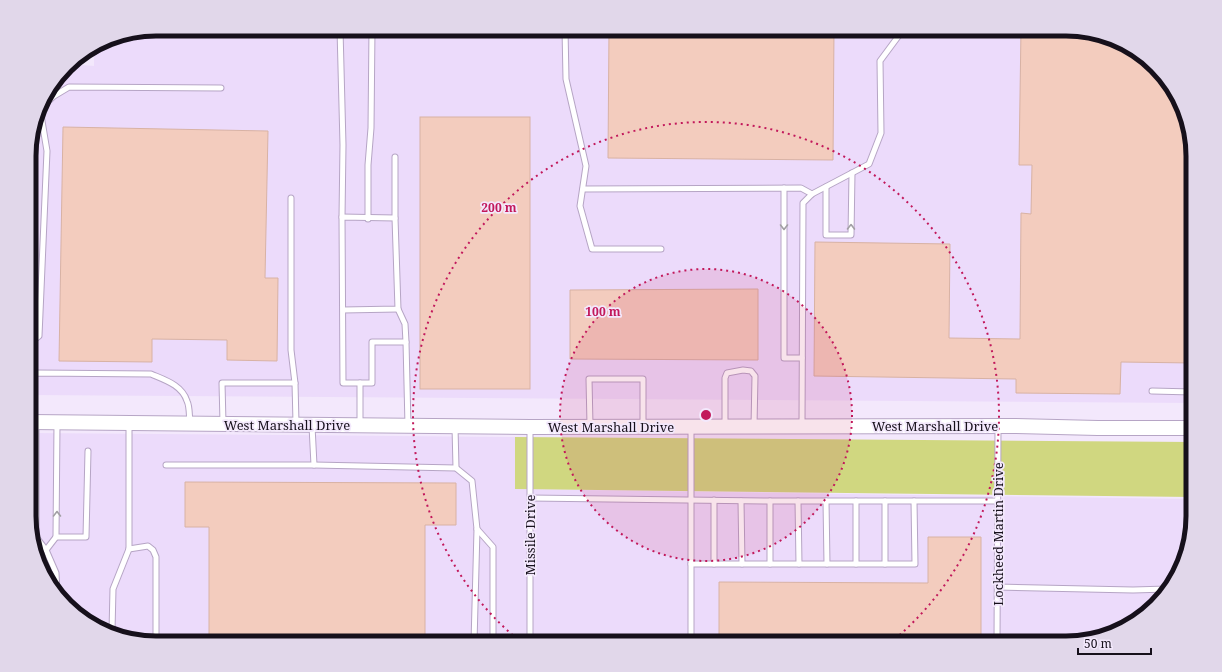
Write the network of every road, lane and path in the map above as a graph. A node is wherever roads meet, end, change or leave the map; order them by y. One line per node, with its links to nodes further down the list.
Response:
1 (340, 36): 15 (lane)
2 (372, 36): 17 (lane)
3 (565, 36): 12 (lane)
4 (899, 36): 9 (lane)
5 (221, 88): 6 (lane)
6 (50, 100)
7 (42, 120): 21 (lane)
8 (395, 157): 16 (lane)
9 (852, 173): 10 (lane); 10 (lane, one-way to 9)
10 (826, 187): 13 (lane)
11 (784, 188): 12 (lane); 13 (lane); 23 (lane, one-way to 23)
12 (583, 189): 18 (lane)
13 (812, 194): 23 (lane)
14 (291, 198): 25 (lane)
15 (342, 218): 17 (lane); 20 (lane)
16 (395, 218): 17 (lane); 19 (lane)
17 (368, 219)
18 (661, 249)
19 (398, 309): 20 (lane); 22 (lane)
20 (344, 310): 26 (lane)
21 (36, 338)
22 (406, 342): 26 (lane); 37 (lane)
23 (802, 358): 40 (lane)
24 (36, 373): 32 (lane)
25 (295, 383): 33 (lane); 34 (lane)
26 (360, 383): 36 (lane)
27 (1152, 391): 28 (lane)
28 (1186, 392)
29 (36, 422): 30 (main road, West Marshall Drive)
30 (57, 423): 31 (main road, West Marshall Drive); 64 (lane, one-way to 30)
31 (129, 423): 32 (main road, West Marshall Drive); 66 (lane)
32 (190, 424): 33 (main road, West Marshall Drive)
33 (223, 424): 34 (main road, West Marshall Drive)
34 (296, 424): 35 (main road, West Marshall Drive)
35 (312, 425): 36 (main road, West Marshall Drive); 50 (lane)
36 (360, 425): 37 (main road, West Marshall Drive)
37 (408, 426): 38 (main road, West Marshall Drive)
38 (454, 426): 42 (main road, West Marshall Drive); 51 (lane)
39 (590, 426): 42 (main road, West Marshall Drive); 43 (main road, West Marshall Drive); 43 (lane)
40 (802, 426): 41 (main road, West Marshall Drive); 46 (main road, West Marshall Drive)
41 (998, 426): 47 (main road, West Marshall Drive); 62 (lane, Lockheed Martin Drive)
42 (530, 427): 52 (lane, Missile Drive)
43 (643, 427): 44 (main road, West Marshall Drive)
44 (691, 427): 45 (main road, West Marshall Drive); 53 (lane)
45 (725, 427): 46 (main road, West Marshall Drive); 46 (lane)
46 (754, 427)
47 (1186, 428)
48 (88, 451): 64 (lane)
49 (166, 465): 50 (lane)
50 (314, 465): 51 (lane)
51 (456, 468): 63 (lane)
52 (530, 498): 53 (lane); 83 (lane, Missile Drive)
53 (691, 500): 54 (lane); 68 (lane)
54 (714, 500): 55 (lane); 69 (lane)
55 (741, 501): 56 (lane); 70 (lane)
56 (770, 501): 57 (lane); 71 (lane)
57 (798, 501): 58 (lane); 72 (lane)
58 (826, 501): 59 (lane); 73 (lane)
59 (856, 501): 60 (lane); 74 (lane)
60 (885, 501): 61 (lane); 75 (lane)
61 (914, 501): 62 (lane); 75 (lane)
62 (998, 501): 77 (lane, Lockheed Martin Drive)
63 (477, 529): 81 (lane); 82 (lane)
64 (56, 536): 67 (lane)
65 (39, 541): 67 (lane)
66 (129, 549): 79 (lane); 80 (lane)
67 (46, 550): 76 (lane)
68 (691, 564): 69 (lane); 84 (lane)
69 (714, 564): 70 (lane)
70 (742, 564): 71 (lane)
71 (770, 564): 72 (lane)
72 (799, 564): 73 (lane)
73 (826, 564): 74 (lane)
74 (856, 564): 75 (lane)
75 (885, 564)
76 (57, 584)
77 (998, 587): 78 (lane); 85 (lane, Lockheed Martin Drive)
78 (1161, 589)
79 (112, 628)
80 (156, 636)
81 (474, 636)
82 (493, 636)
83 (530, 636)
84 (691, 636)
85 (998, 636)

